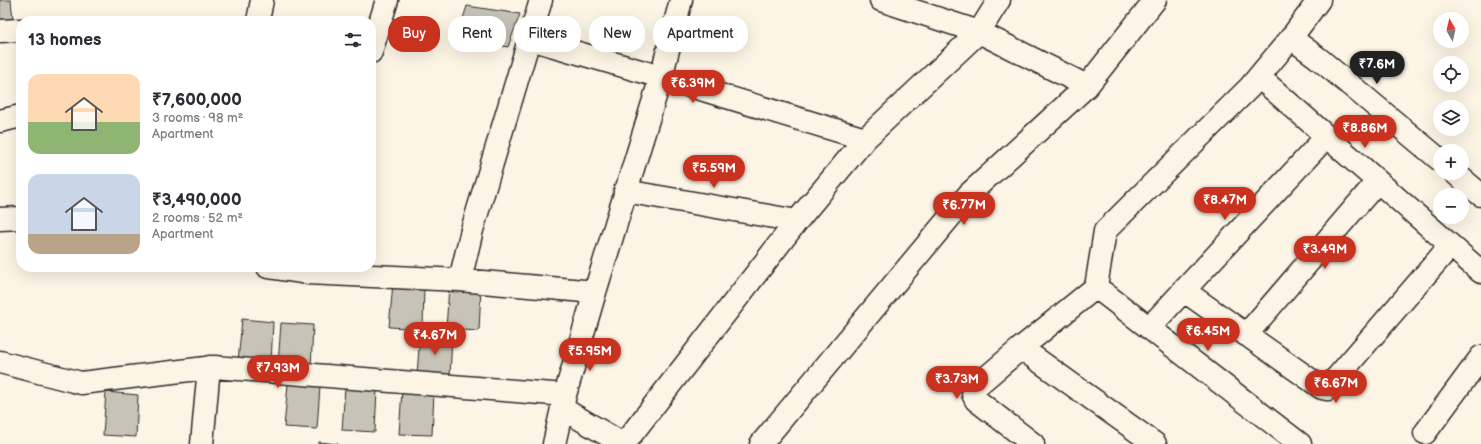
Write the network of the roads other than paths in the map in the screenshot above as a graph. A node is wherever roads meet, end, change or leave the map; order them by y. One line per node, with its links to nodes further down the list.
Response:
1 (262, 0): 9 (street)
2 (387, 0): 14 (street)
3 (541, 0): 10 (street)
4 (681, 0): 18 (street)
5 (881, 0): 13 (street)
6 (999, 0): 13 (street)
7 (1155, 0): 20 (street)
8 (1320, 0): 15 (street)
9 (259, 16)
10 (536, 16)
11 (16, 30): 12 (street)
12 (0, 31)
13 (978, 32): 20 (street); 24 (street)
14 (376, 36)
15 (1291, 38): 19 (street); 25 (street)
16 (526, 52): 36 (street)
17 (575, 52): 18 (street)
18 (661, 77): 24 (street); 28 (street)
19 (1259, 77): 23 (street); 37 (street)
20 (1087, 86): 51 (street)
21 (16, 117): 22 (street)
22 (0, 121)
23 (1326, 137): 27 (street); 38 (street)
24 (865, 139): 32 (street)
25 (1433, 154)
26 (1464, 180): 29 (street)
27 (1377, 182): 33 (street); 41 (street)
28 (625, 191): 32 (street); 39 (street)
29 (1481, 194)
30 (16, 218): 31 (street)
31 (0, 219)
32 (797, 221): 50 (street)
33 (1450, 246): 35 (street); 41 (street)
34 (338, 272): 36 (street)
35 (1481, 272)
36 (460, 280): 39 (street)
37 (1096, 287): 40 (street); 42 (street)
38 (1183, 290): 40 (street); 41 (street)
39 (595, 292): 46 (street)
40 (1148, 328): 54 (street)
41 (1246, 336)
42 (1021, 348): 52 (street); 53 (street)
43 (1481, 357): 47 (street)
44 (0, 362): 45 (street)
45 (209, 367): 46 (street); 48 (street)
46 (564, 402): 49 (street); 50 (street)
47 (1425, 432)
48 (202, 444)
49 (554, 444)
50 (623, 444)
51 (761, 444)
52 (1033, 444)
53 (1155, 444)
54 (1300, 444)

